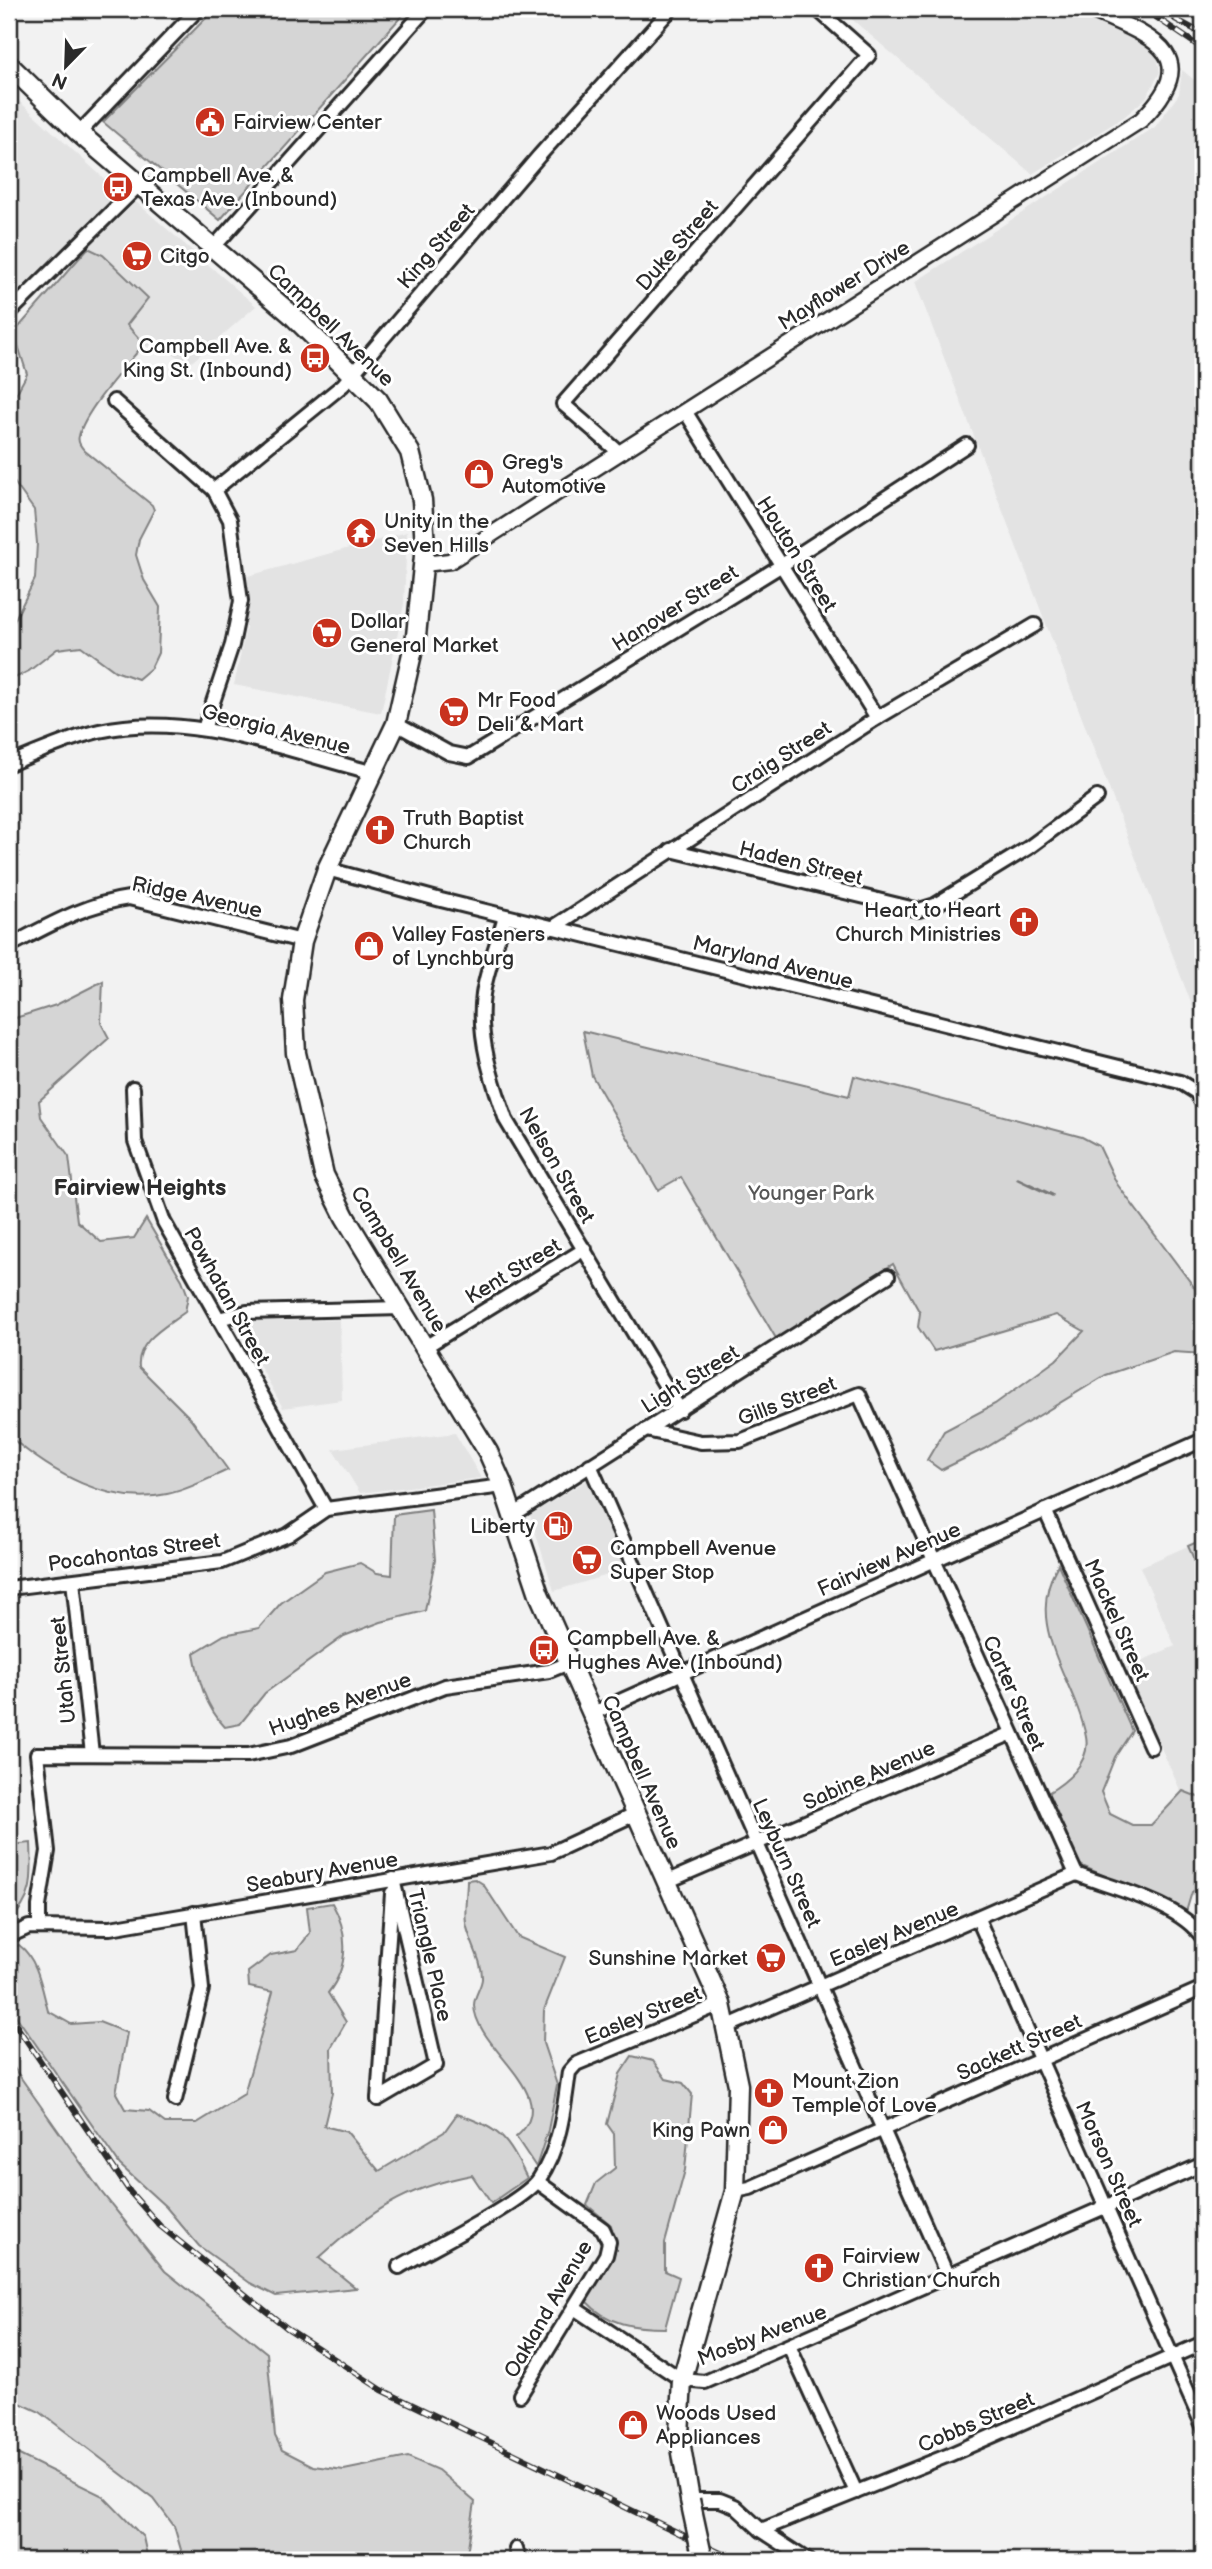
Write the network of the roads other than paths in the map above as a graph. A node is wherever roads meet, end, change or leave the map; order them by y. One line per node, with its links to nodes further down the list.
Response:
1 (198, 9): 7 (street)
2 (426, 9): 9 (street)
3 (671, 9): 11 (street, King Street)
4 (817, 9): 15 (street, Duke Street)
5 (1089, 9): 13 (street, Mayflower Drive)
6 (9, 65): 7 (main road, Campbell Avenue)
7 (79, 133): 8 (main road, Campbell Avenue)
8 (139, 185): 9 (main road, Campbell Avenue); 10 (street)
9 (213, 248): 11 (main road, Campbell Avenue)
10 (9, 313)
11 (352, 372): 16 (street, King Street); 17 (main road, Campbell Avenue)
12 (114, 401): 16 (street)
13 (685, 411): 15 (street, Mayflower Drive); 18 (street, Houton Street)
14 (967, 445): 18 (street, Hanover Street)
15 (620, 453): 17 (street, Mayflower Drive)
16 (214, 490): 22 (street)
17 (424, 564): 21 (main road, Campbell Avenue)
18 (782, 565): 20 (street, Houton Street); 21 (street, Hanover Street)
19 (1035, 625): 20 (street, Craig Street)
20 (877, 718): 26 (street, Craig Street)
21 (396, 724): 24 (main road, Campbell Avenue)
22 (204, 729): 23 (street, Georgia Avenue); 24 (street, Georgia Avenue)
23 (9, 764)
24 (371, 772): 27 (main road, Campbell Avenue)
25 (1097, 797): 26 (street, Haden Street)
26 (671, 850): 29 (street, Craig Street)
27 (327, 869): 28 (street, Maryland Avenue); 30 (main road, Campbell Avenue)
28 (505, 916): 29 (street, Maryland Avenue); 34 (street, Nelson Street)
29 (552, 928): 33 (street, Maryland Avenue)
30 (302, 941): 31 (street, Ridge Avenue); 36 (main road, Campbell Avenue)
31 (9, 946)
32 (133, 1088): 37 (street, Powhatan Street)
33 (1203, 1104)
34 (585, 1249): 38 (street, Kent Street); 40 (street, Nelson Street)
35 (888, 1276): 40 (street, Light Street)
36 (401, 1308): 37 (street); 38 (main road, Campbell Avenue)
37 (218, 1319): 45 (street, Powhatan Street)
38 (425, 1348): 44 (main road, Campbell Avenue)
39 (859, 1394): 41 (street, Gills Street); 48 (street, Carter Street)
40 (680, 1410): 41 (street, Light Street)
41 (646, 1430): 43 (street, Light Street)
42 (1203, 1440): 46 (street, Fairview Avenue)
43 (590, 1465): 47 (street, Light Street); 52 (street, Leyburn Street)
44 (503, 1486): 45 (street, Pocahontas Street); 47 (main road, Campbell Avenue)
45 (326, 1509): 49 (street, Pocahontas Street)
46 (1045, 1510): 48 (street, Fairview Avenue); 55 (street, Mackel Street)
47 (513, 1515): 51 (main road, Campbell Avenue)
48 (934, 1559): 52 (street, Fairview Avenue); 54 (street, Carter Street)
49 (73, 1581): 50 (street, Pocahontas Street); 56 (street, Utah Street)
50 (9, 1588)
51 (569, 1663): 53 (main road, Campbell Avenue); 56 (street, Hughes Avenue)
52 (681, 1673): 53 (street, Fairview Avenue); 58 (street, Leyburn Street)
53 (591, 1714): 57 (main road, Campbell Avenue)
54 (1010, 1734): 58 (street, Sabine Avenue); 59 (street, Carter Street)
55 (1151, 1747)
56 (92, 1754): 64 (street, Hughes Avenue)
57 (635, 1814): 60 (street, Seabury Avenue); 61 (main road, Campbell Avenue)
58 (758, 1844): 61 (street, Sabine Avenue); 67 (street, Leyburn Street)
59 (1076, 1874): 63 (street, Easley Avenue); 66 (street)
60 (393, 1879): 60 (street, Triangle Place); 62 (street, Seabury Avenue)
61 (666, 1882): 69 (main road, Campbell Avenue)
62 (194, 1913): 64 (street, Seabury Avenue); 72 (street)
63 (978, 1919): 67 (street, Easley Avenue); 71 (street, Morson Street)
64 (39, 1926): 65 (street, Seabury Avenue)
65 (9, 1936)
66 (1203, 1938)
67 (821, 1985): 70 (street, Easley Avenue); 73 (street, Leyburn Street)
68 (1203, 1988): 71 (street, Sackett Street)
69 (721, 2004): 70 (main road, Campbell Avenue); 75 (street, Easley Street)
70 (726, 2027): 76 (main road, Campbell Avenue)
71 (1040, 2059): 73 (street, Sackett Street); 77 (street, Morson Street)
72 (175, 2100)
73 (884, 2129): 76 (street, Sackett Street); 79 (street, Leyburn Street)
74 (1203, 2164): 77 (street, Mosby Avenue)
75 (538, 2182): 78 (street, Easley Street); 80 (street, Oakland Avenue)
76 (735, 2191): 84 (main road, Campbell Avenue)
77 (1107, 2206): 79 (street, Mosby Avenue); 83 (street, Morson Street)
78 (398, 2267)
79 (948, 2277): 82 (street, Mosby Avenue)
80 (574, 2308): 84 (street, Mosby Avenue); 85 (street, Oakland Avenue)
81 (1203, 2343): 83 (street, Cobbs Street)
82 (790, 2348): 84 (street, Mosby Avenue); 87 (street)
83 (1174, 2357): 86 (street, Morson Street); 87 (street, Cobbs Street)
84 (682, 2380): 88 (main road, Campbell Avenue)
85 (520, 2395)
86 (1203, 2426)
87 (856, 2492): 89 (street, Cobbs Street)
88 (690, 2500): 89 (street); 90 (main road, Campbell Avenue, bridge)
89 (761, 2530): 91 (street)
90 (703, 2560)
91 (807, 2560)

